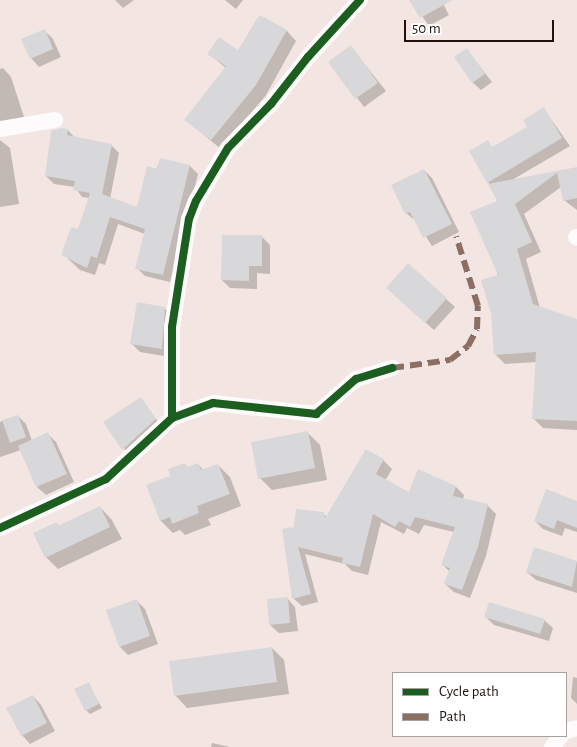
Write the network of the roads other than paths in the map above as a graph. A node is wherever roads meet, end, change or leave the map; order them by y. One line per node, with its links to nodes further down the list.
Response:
1 (360, 0): 5 (street)
2 (55, 120): 3 (street)
3 (0, 129)
4 (392, 368): 5 (street)
5 (172, 418): 6 (street)
6 (0, 528)
7 (560, 737): 8 (street)
8 (552, 747)

